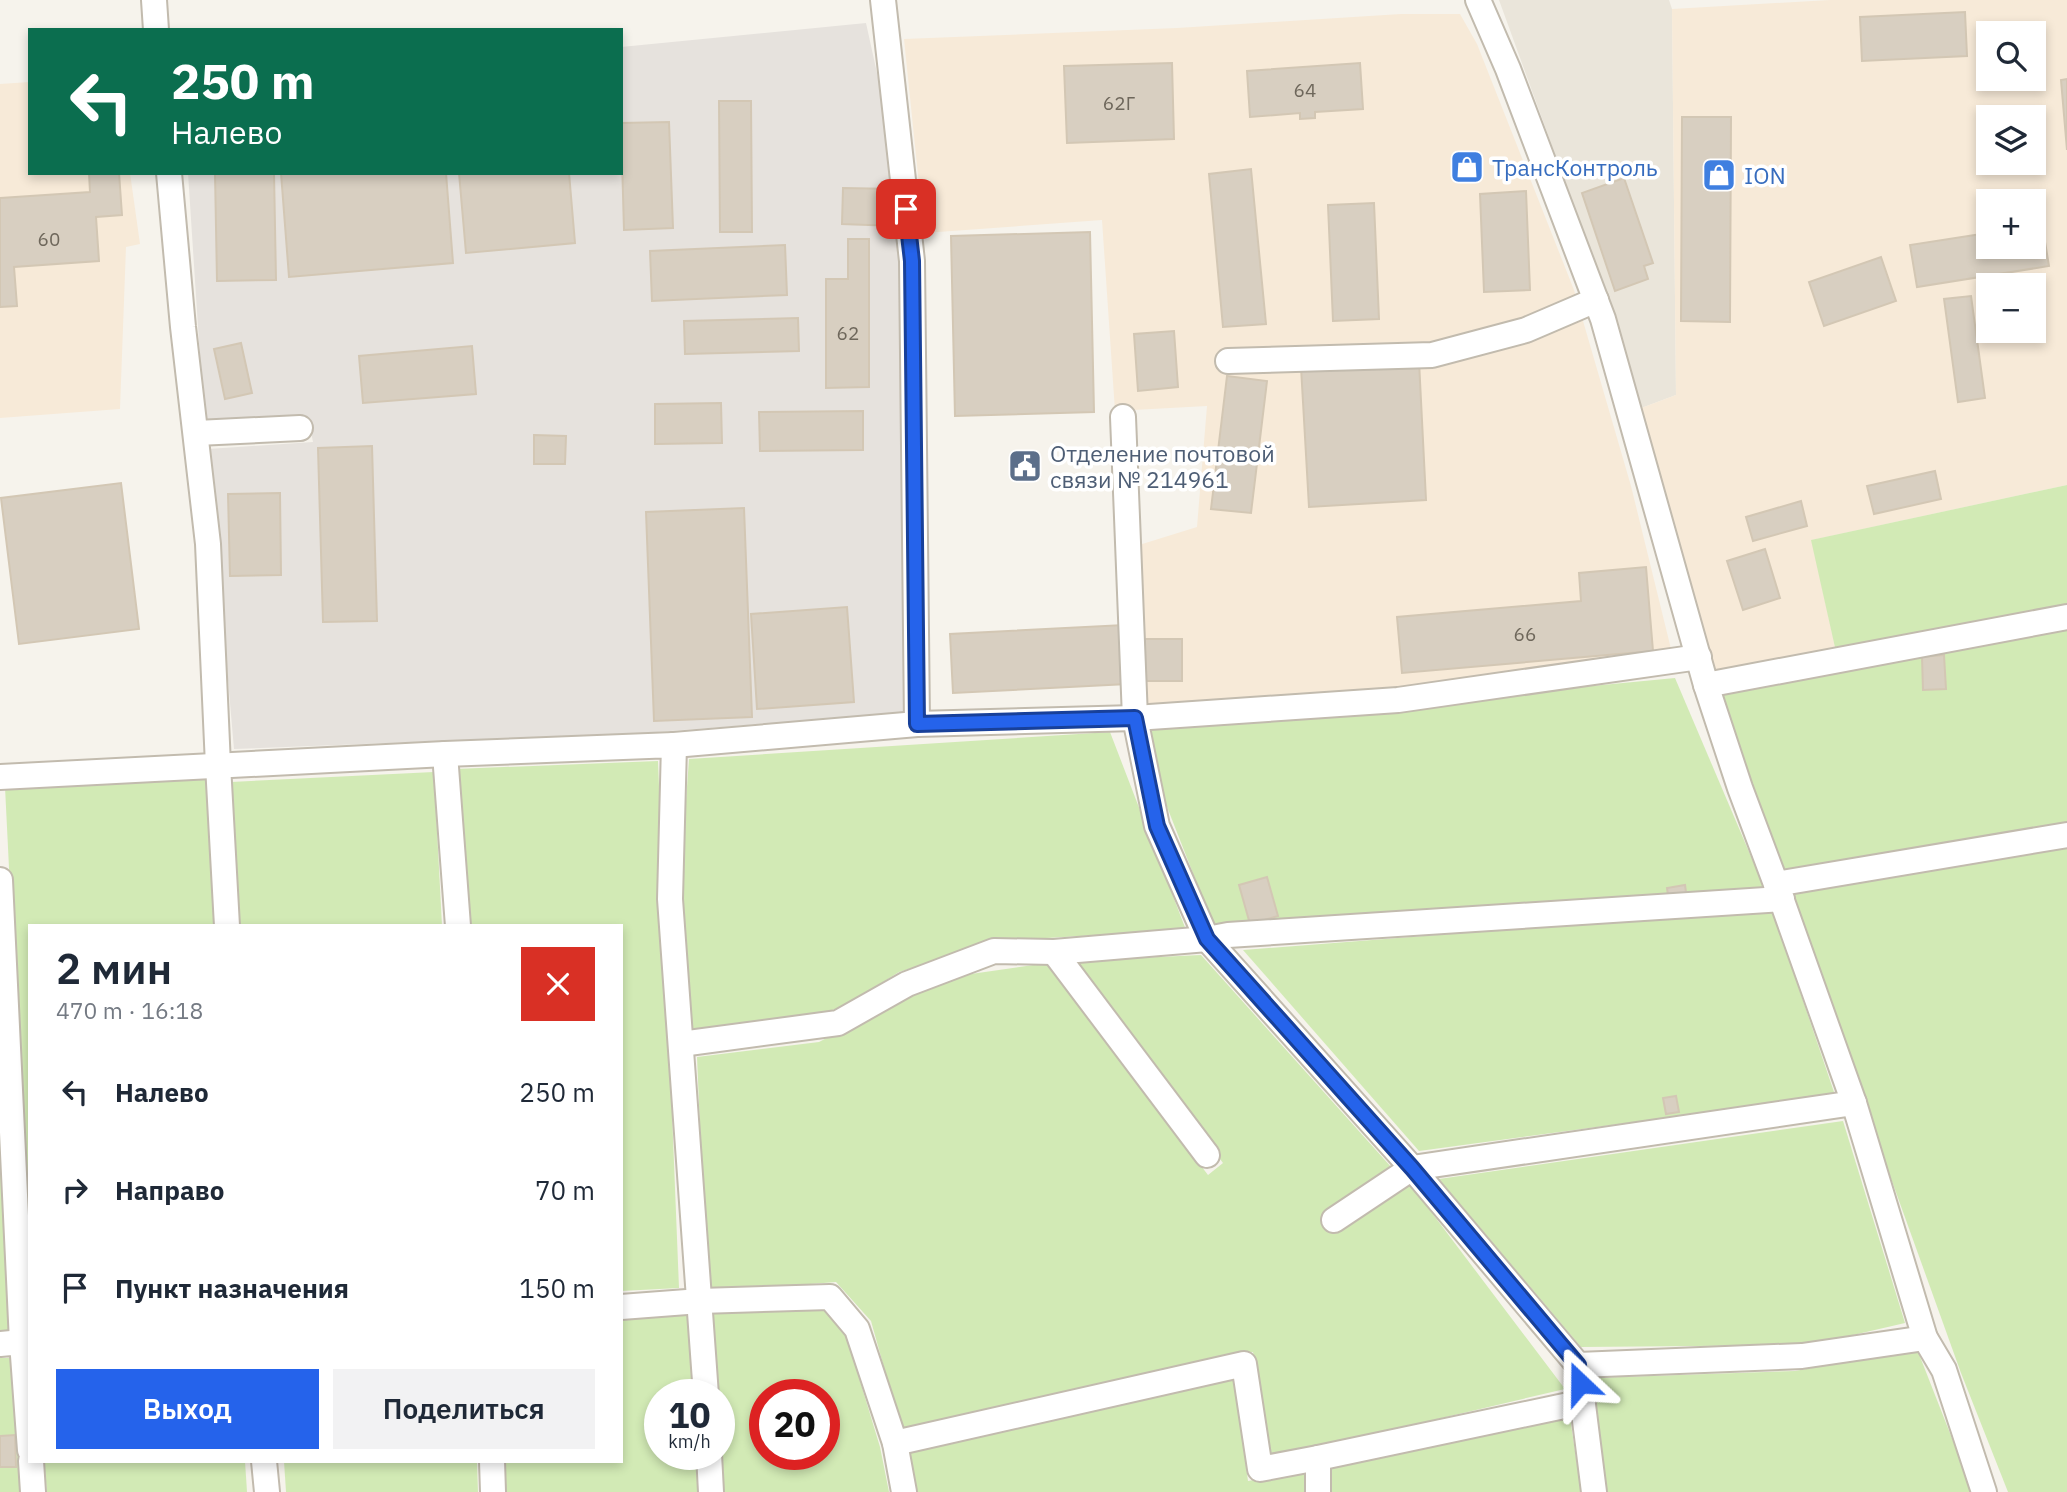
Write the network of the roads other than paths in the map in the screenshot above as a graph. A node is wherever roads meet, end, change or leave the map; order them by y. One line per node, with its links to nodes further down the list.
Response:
1 (153, 0): 4 (lane)
2 (883, 0): 15 (lane)
3 (1478, 0): 6 (lane)
4 (156, 28)
5 (169, 175): 10 (lane)
6 (1596, 300): 7 (lane); 12 (lane)
7 (1228, 361)
8 (1123, 417): 14 (lane)
9 (300, 428): 10 (lane)
10 (197, 433): 18 (lane)
11 (2067, 617): 13 (lane)
12 (1699, 657): 13 (lane); 14 (lane)
13 (1706, 685): 22 (lane)
14 (1135, 718): 15 (lane); 25 (lane)
15 (917, 724): 16 (lane)
16 (674, 746): 17 (lane); 27 (lane)
17 (445, 754): 18 (lane); 24 (lane)
18 (218, 765): 19 (lane); 23 (lane)
19 (0, 777)
20 (2067, 835): 22 (lane)
21 (0, 880): 35 (lane)
22 (1779, 892): 25 (lane); 28 (lane)
23 (227, 924)
24 (458, 924)
25 (1207, 939): 26 (lane); 30 (lane)
26 (1054, 952): 27 (lane); 29 (lane)
27 (681, 1044): 32 (lane)
28 (1854, 1103): 30 (lane); 34 (lane)
29 (1207, 1155)
30 (1412, 1168): 31 (lane); 36 (lane)
31 (1334, 1220)
32 (701, 1301): 33 (lane); 37 (lane); 40 (lane)
33 (623, 1307)
34 (1925, 1338): 36 (lane); 53 (lane)
35 (17, 1342): 39 (lane)
36 (1578, 1365): 38 (lane)
37 (705, 1379)
38 (1583, 1402): 41 (lane); 52 (lane)
39 (28, 1433)
40 (895, 1443): 41 (lane); 50 (lane)
41 (1318, 1458): 51 (lane)
42 (30, 1463): 46 (lane)
43 (264, 1463): 47 (lane)
44 (492, 1463): 48 (lane)
45 (710, 1470): 49 (lane)
46 (33, 1492)
47 (267, 1492)
48 (493, 1492)
49 (711, 1492)
50 (904, 1492)
51 (1318, 1492)
52 (1594, 1492)
53 (1984, 1492)

